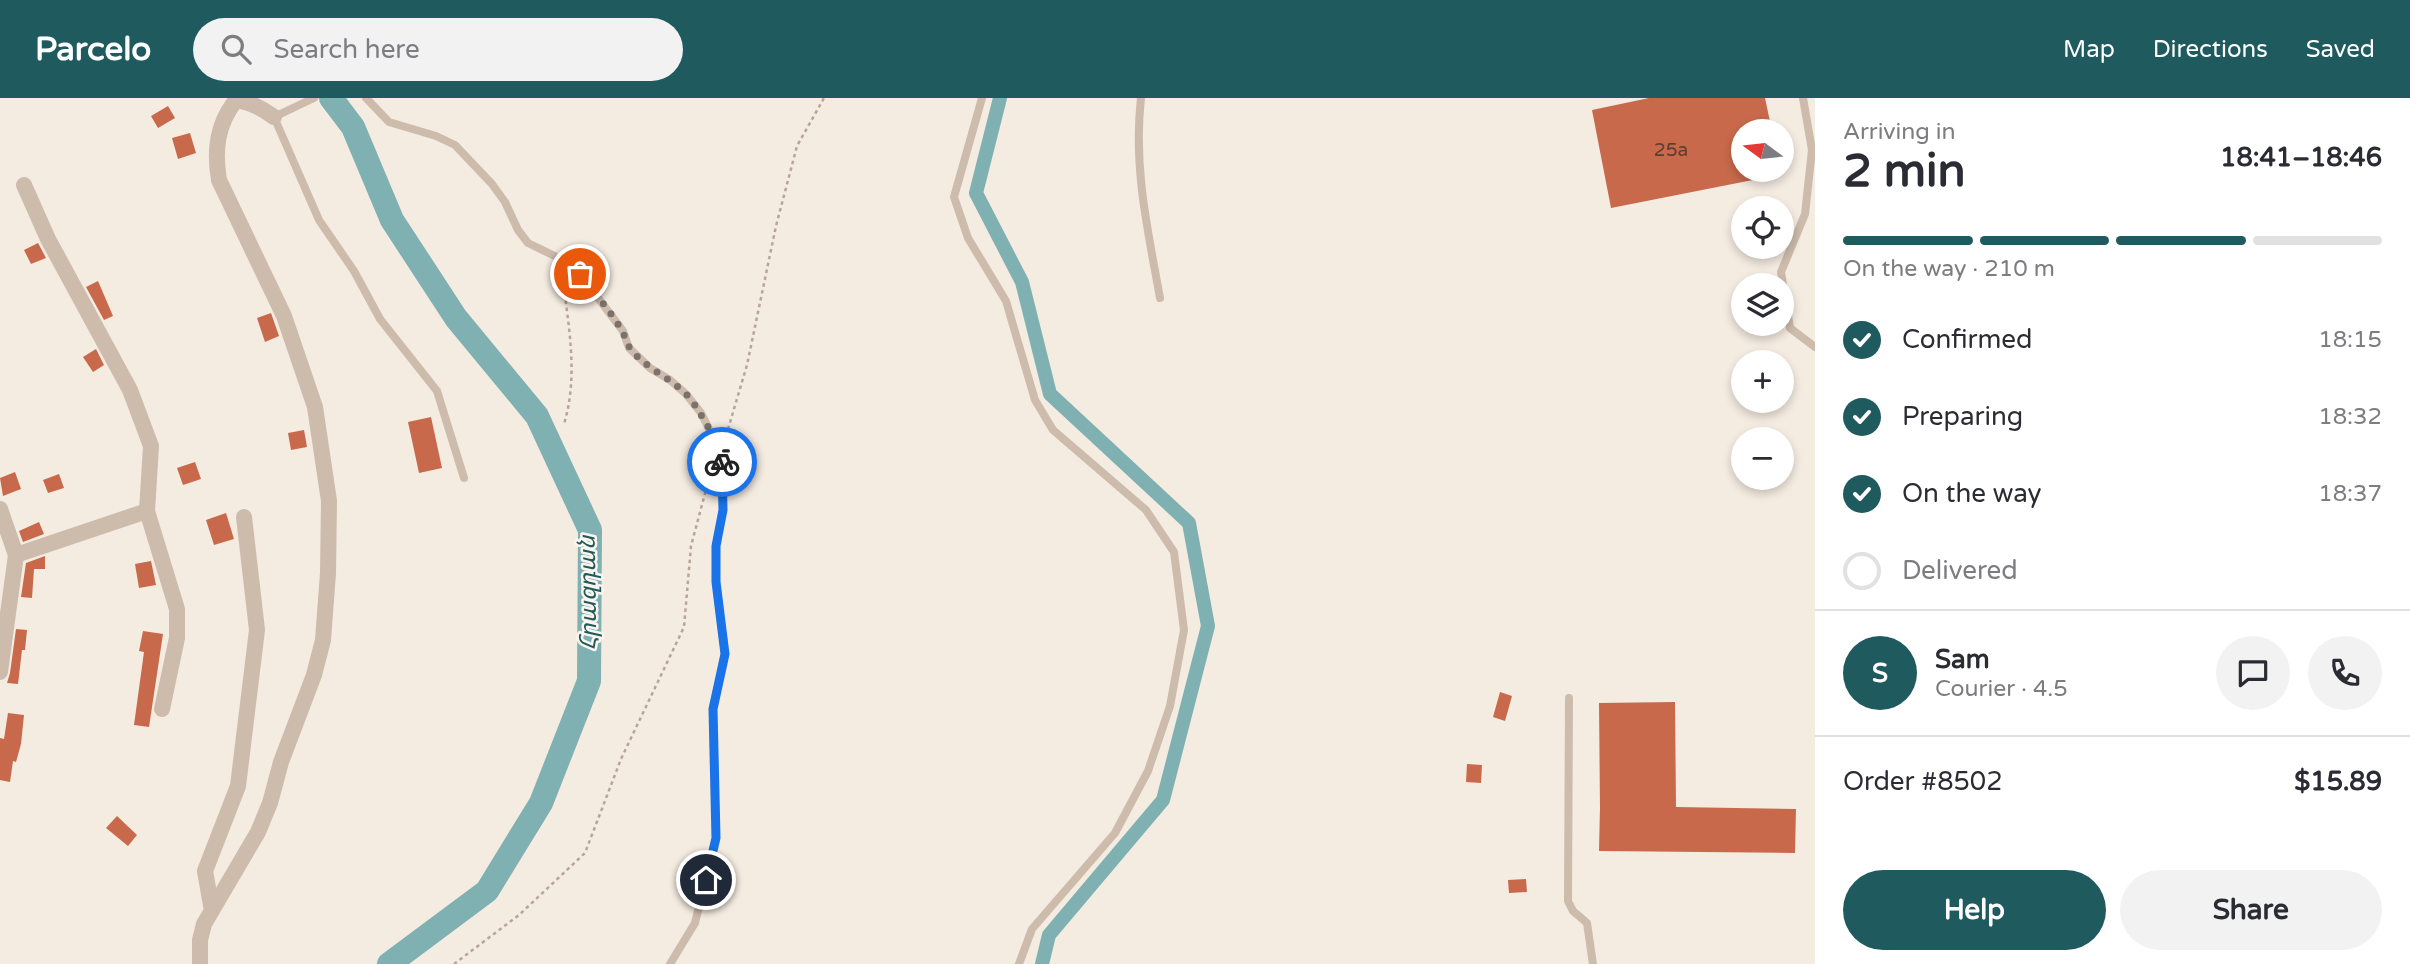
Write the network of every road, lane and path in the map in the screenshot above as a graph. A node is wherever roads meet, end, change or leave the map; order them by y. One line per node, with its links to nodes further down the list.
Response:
1 (314, 98): 8 (lane)
2 (366, 98): 10 (lane)
3 (824, 98): 14 (path)
4 (982, 98): 28 (lane)
5 (1141, 98): 11 (lane)
6 (1803, 98): 12 (lane)
7 (235, 99): 8 (street); 24 (street)
8 (274, 117): 16 (lane)
9 (24, 185): 18 (street)
10 (561, 259): 13 (path); 14 (lane)
11 (1160, 299)
12 (1815, 347)
13 (564, 424)
14 (722, 444): 27 (lane)
15 (713, 468): 26 (path)
16 (464, 478)
17 (0, 509): 20 (street)
18 (147, 511): 20 (street); 23 (street)
19 (244, 517): 24 (street)
20 (16, 555): 21 (street)
21 (0, 672)
22 (1569, 698): 29 (lane)
23 (162, 709)
24 (212, 911): 25 (street)
25 (200, 964)
26 (454, 964)
27 (670, 964)
28 (1018, 964)
29 (1593, 964)

